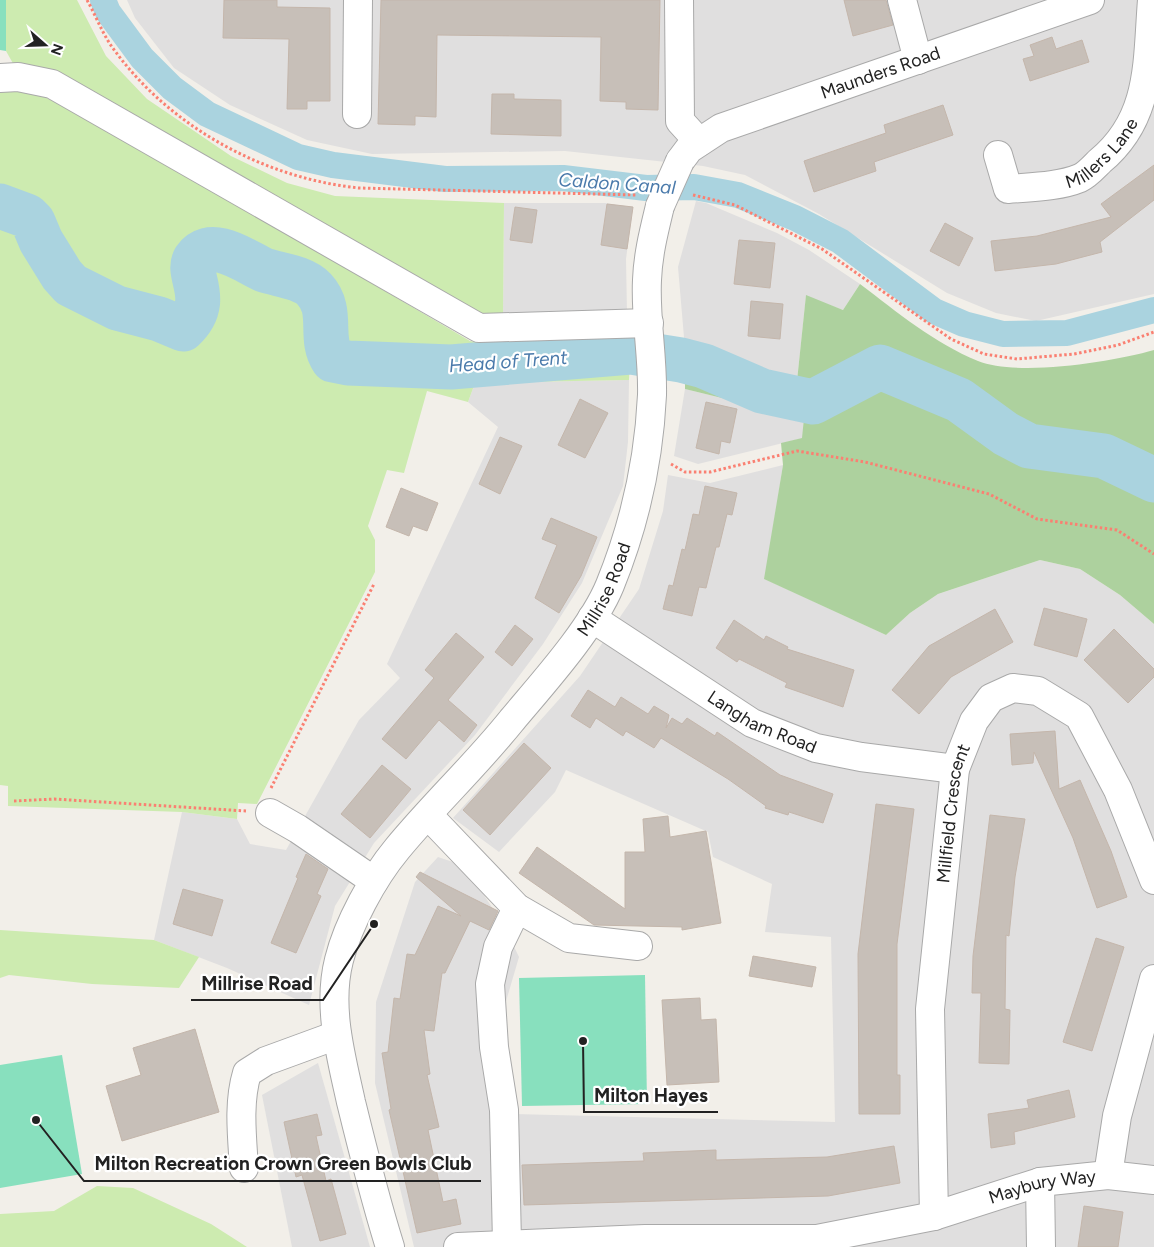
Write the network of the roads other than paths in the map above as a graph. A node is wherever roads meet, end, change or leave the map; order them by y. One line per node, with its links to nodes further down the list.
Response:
1 (358, 0): 9 (street)
2 (679, 0): 10 (street)
3 (902, 0): 6 (street)
4 (1090, 0): 6 (street, Maunders Road)
5 (1152, 0): 8 (street, Millers Lane)
6 (918, 60): 10 (street, Maunders Road)
7 (0, 78): 12 (street)
8 (1149, 92): 11 (street, Millers Lane)
9 (357, 114)
10 (689, 152): 12 (street, Millrise Road, bridge)
11 (998, 155)
12 (649, 329): 13 (street, Millrise Road)
13 (592, 618): 14 (street, Langham Road); 16 (street, Millrise Road)
14 (955, 769): 17 (street, Millfield Crescent); 27 (street, Millfield Crescent)
15 (270, 813): 18 (street)
16 (428, 815): 18 (street, Millrise Road); 19 (street)
17 (1154, 880)
18 (374, 882): 22 (street, Millrise Road)
19 (517, 908): 20 (street); 29 (street)
20 (638, 946)
21 (1154, 979): 24 (street)
22 (337, 1035): 23 (street); 30 (street, Millrise Road)
23 (244, 1168)
24 (1108, 1175): 25 (street, Maybury Way); 26 (street, Maybury Way)
25 (1154, 1180)
26 (1040, 1182): 27 (street, Maybury Way); 32 (street)
27 (934, 1216): 28 (street, Maybury Way)
28 (817, 1243): 29 (street, Maybury Way)
29 (507, 1244): 31 (street, Maybury Way)
30 (390, 1247)
31 (458, 1247)
32 (1041, 1247)

